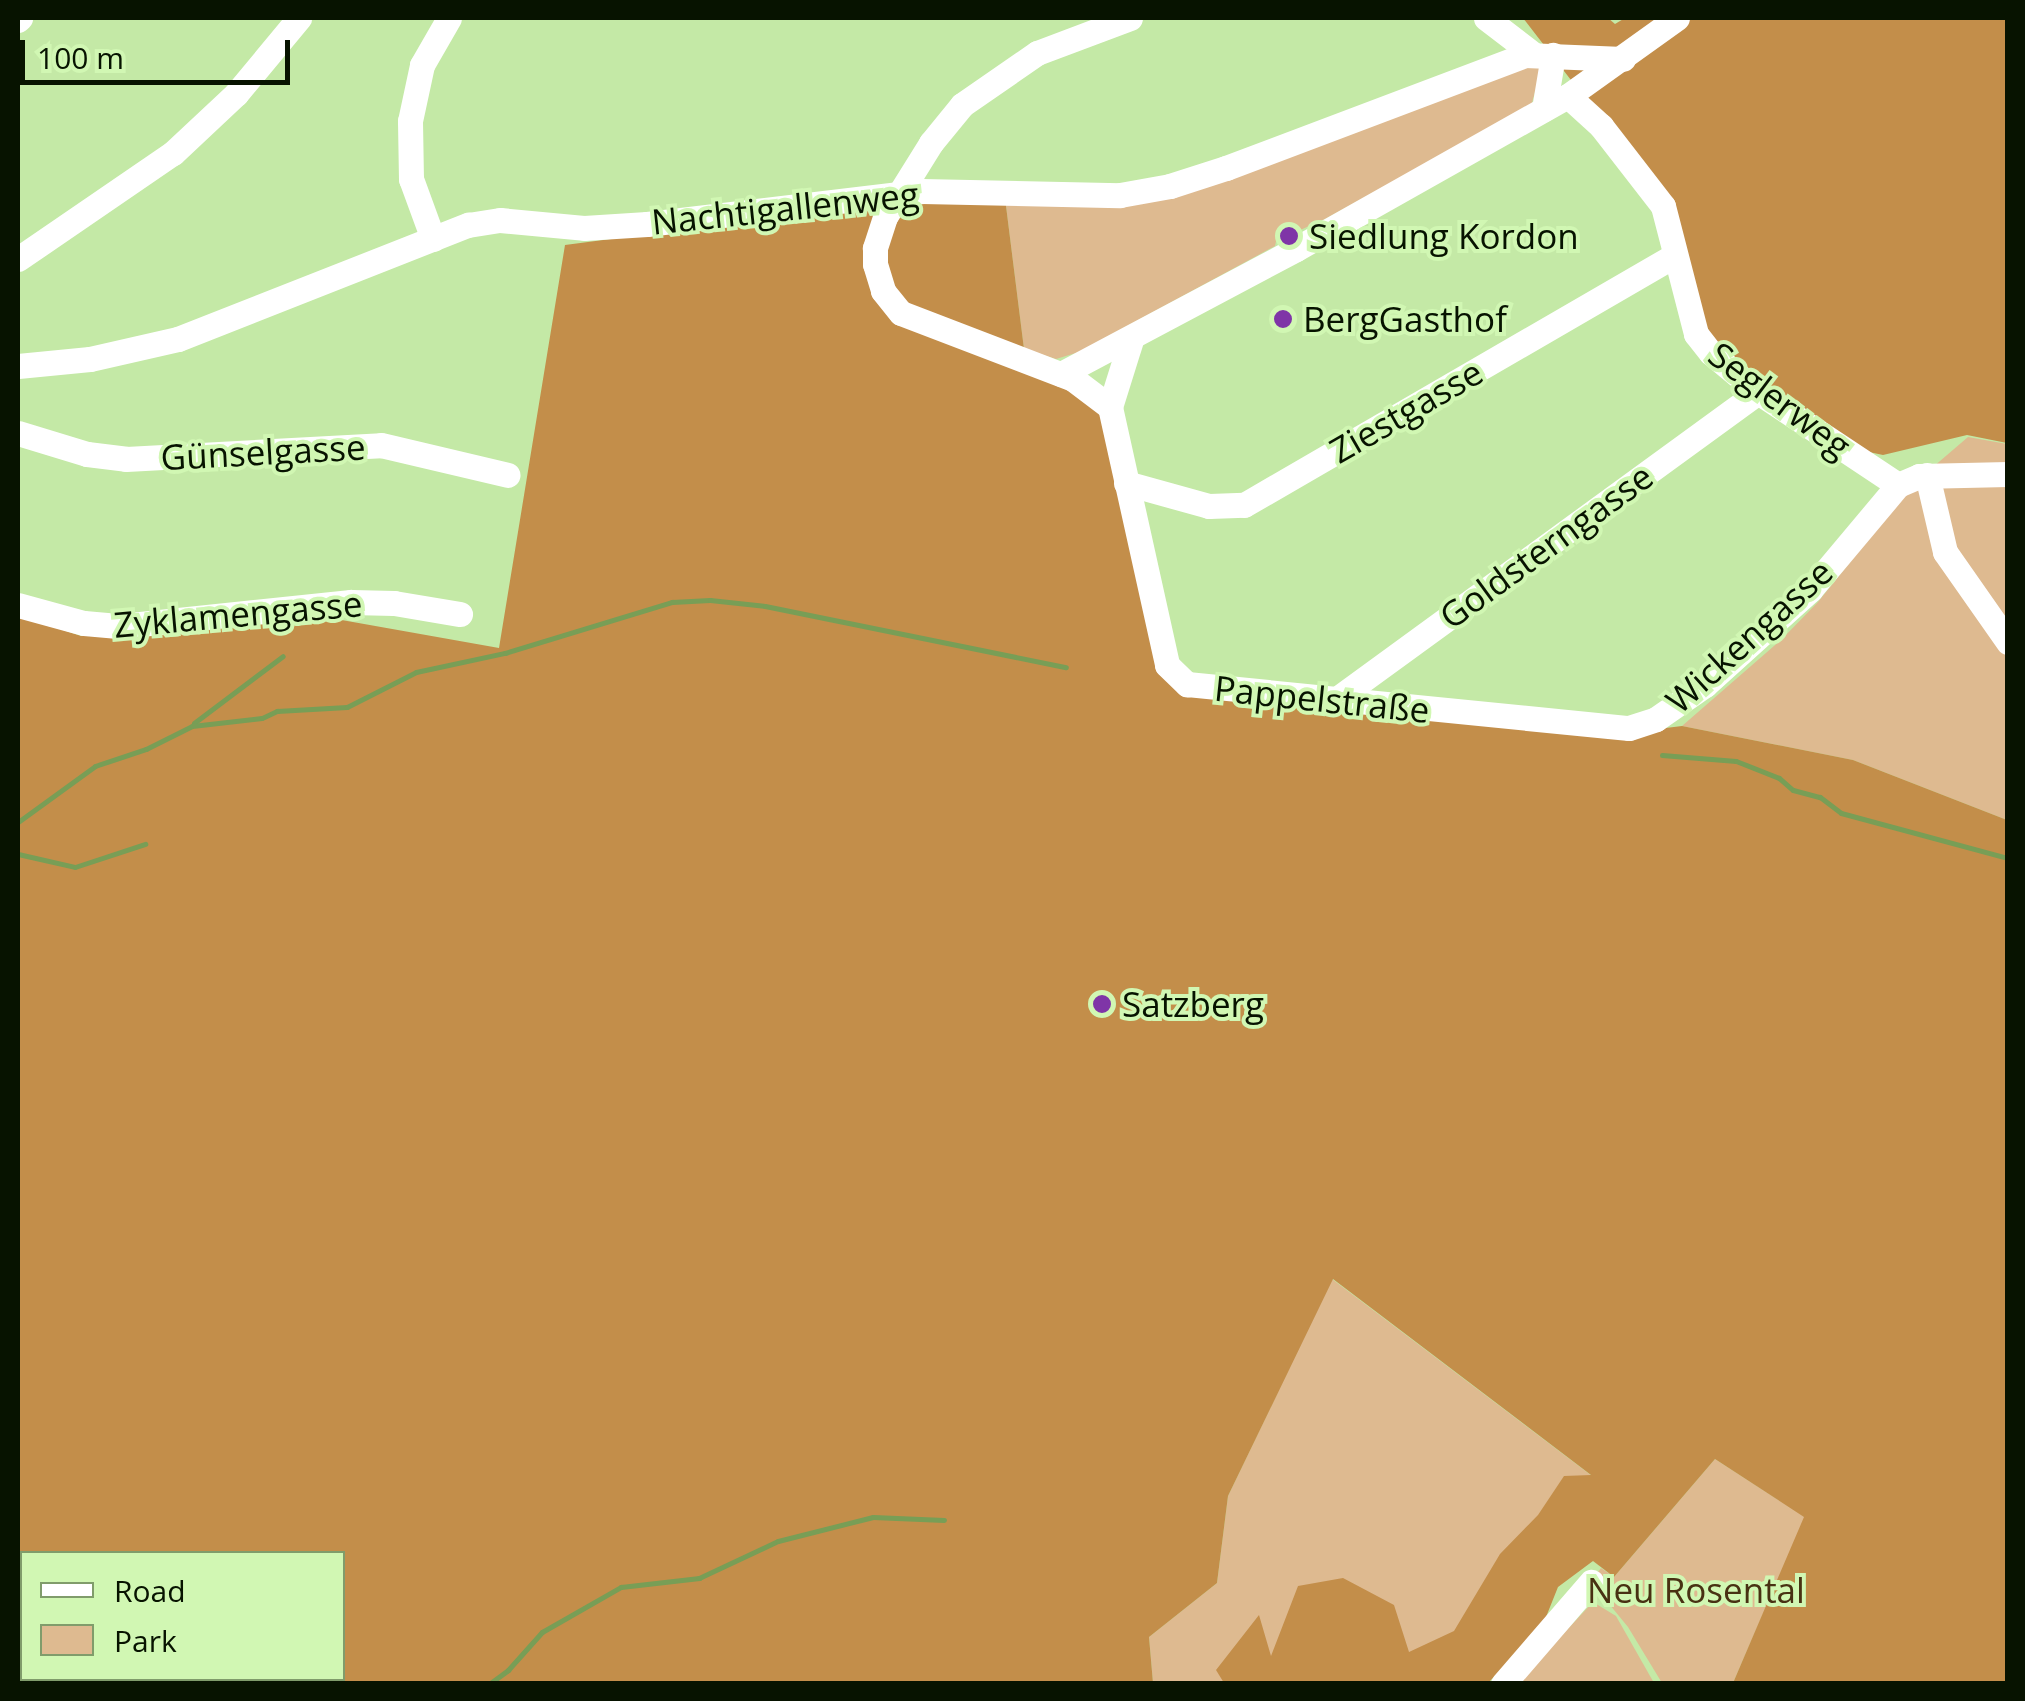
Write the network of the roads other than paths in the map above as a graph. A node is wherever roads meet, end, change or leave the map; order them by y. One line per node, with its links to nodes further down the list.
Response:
1 (299, 18): 13 (street)
2 (450, 18): 11 (street)
3 (1130, 18): 10 (street)
4 (1486, 18): 6 (street)
5 (1677, 18): 7 (street)
6 (1543, 54): 7 (street, Nachtigallenweg); 9 (street); 10 (street, Nachtigallenweg)
7 (1623, 59): 8 (street)
8 (1568, 96): 9 (street); 12 (street, Seglerweg)
9 (1544, 109): 14 (street)
10 (898, 196): 11 (street, Nachtigallenweg); 16 (street)
11 (432, 239): 15 (street, Nachtigallenweg)
12 (1674, 256): 17 (street, Seglerweg); 23 (street, Ziestgasse)
13 (18, 259)
14 (1132, 338): 16 (street); 18 (street, Pappelstraße)
15 (18, 366)
16 (1061, 374): 18 (street)
17 (1758, 392): 24 (street, Seglerweg); 28 (street, Goldsterngasse)
18 (1110, 408): 23 (street, Pappelstraße)
19 (18, 433): 21 (street, Günselgasse)
20 (2008, 474): 22 (street)
21 (508, 475)
22 (1927, 476): 24 (street); 27 (street)
23 (1126, 483): 28 (street, Pappelstraße)
24 (1898, 485): 29 (street, Wickengasse)
25 (18, 605): 26 (street, Zyklamengasse)
26 (460, 614)
27 (2008, 642)
28 (1334, 700): 29 (street, Pappelstraße)
29 (1629, 728)
30 (1591, 1582): 31 (street)
31 (1503, 1684)

